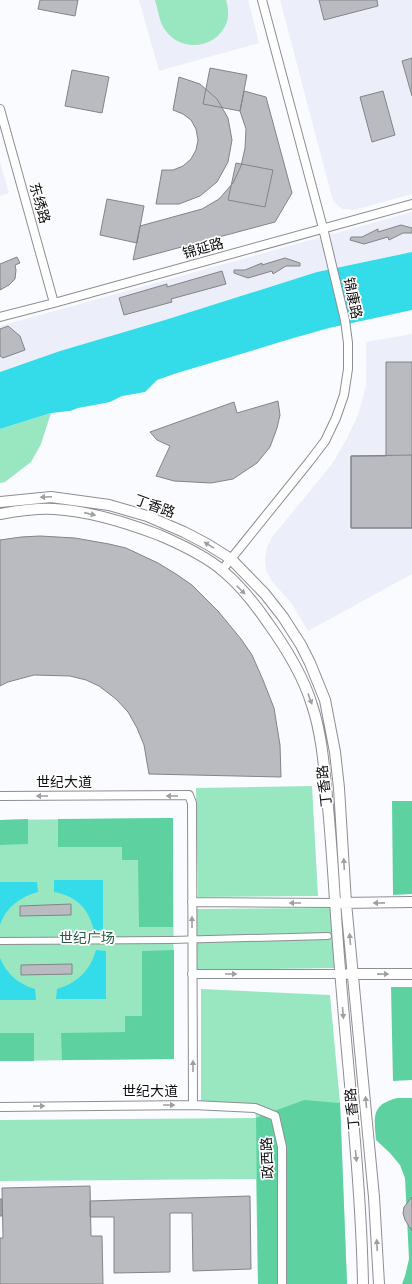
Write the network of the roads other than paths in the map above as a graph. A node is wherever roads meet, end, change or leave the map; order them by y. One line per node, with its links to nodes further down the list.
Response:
1 (262, 0): 4 (street, 锦康路)
2 (0, 109): 5 (street, 东绣路)
3 (412, 204): 4 (street, 锦延路)
4 (323, 228): 5 (street, 锦延路); 9 (street, 锦康路)
5 (54, 303): 6 (street, 锦延路)
6 (0, 316)
7 (0, 502): 9 (street, 丁香路, one-way to 7)
8 (0, 514): 10 (street, 丁香路, one-way to 10)
9 (231, 559): 10 (street, 锦康路); 15 (street, 丁香路, one-way to 9)
10 (222, 570): 14 (street, 丁香路, one-way to 14)
11 (0, 796): 12 (street, 世纪大道, one-way to 11)
12 (192, 902): 14 (street, one-way to 12); 17 (street, 世纪大道, one-way to 12)
13 (412, 902): 15 (street, one-way to 15)
14 (334, 903): 15 (street); 20 (street, 丁香路)
15 (346, 903): 21 (street, 丁香路, one-way to 15)
16 (328, 936): 17 (street)
17 (192, 939): 18 (street); 19 (street, 世纪大道)
18 (0, 941)
19 (192, 974): 20 (street, one-way to 20); 23 (street, 世纪大道, one-way to 19)
20 (340, 974): 21 (street); 26 (street, 丁香路, one-way to 26)
21 (353, 974): 22 (street, one-way to 22); 27 (street, 丁香路, one-way to 21)
22 (412, 974)
23 (193, 1105): 24 (street, 世纪大道, one-way to 23); 25 (street, 政西路)
24 (0, 1107)
25 (282, 1284)
26 (363, 1284)
27 (379, 1284)

